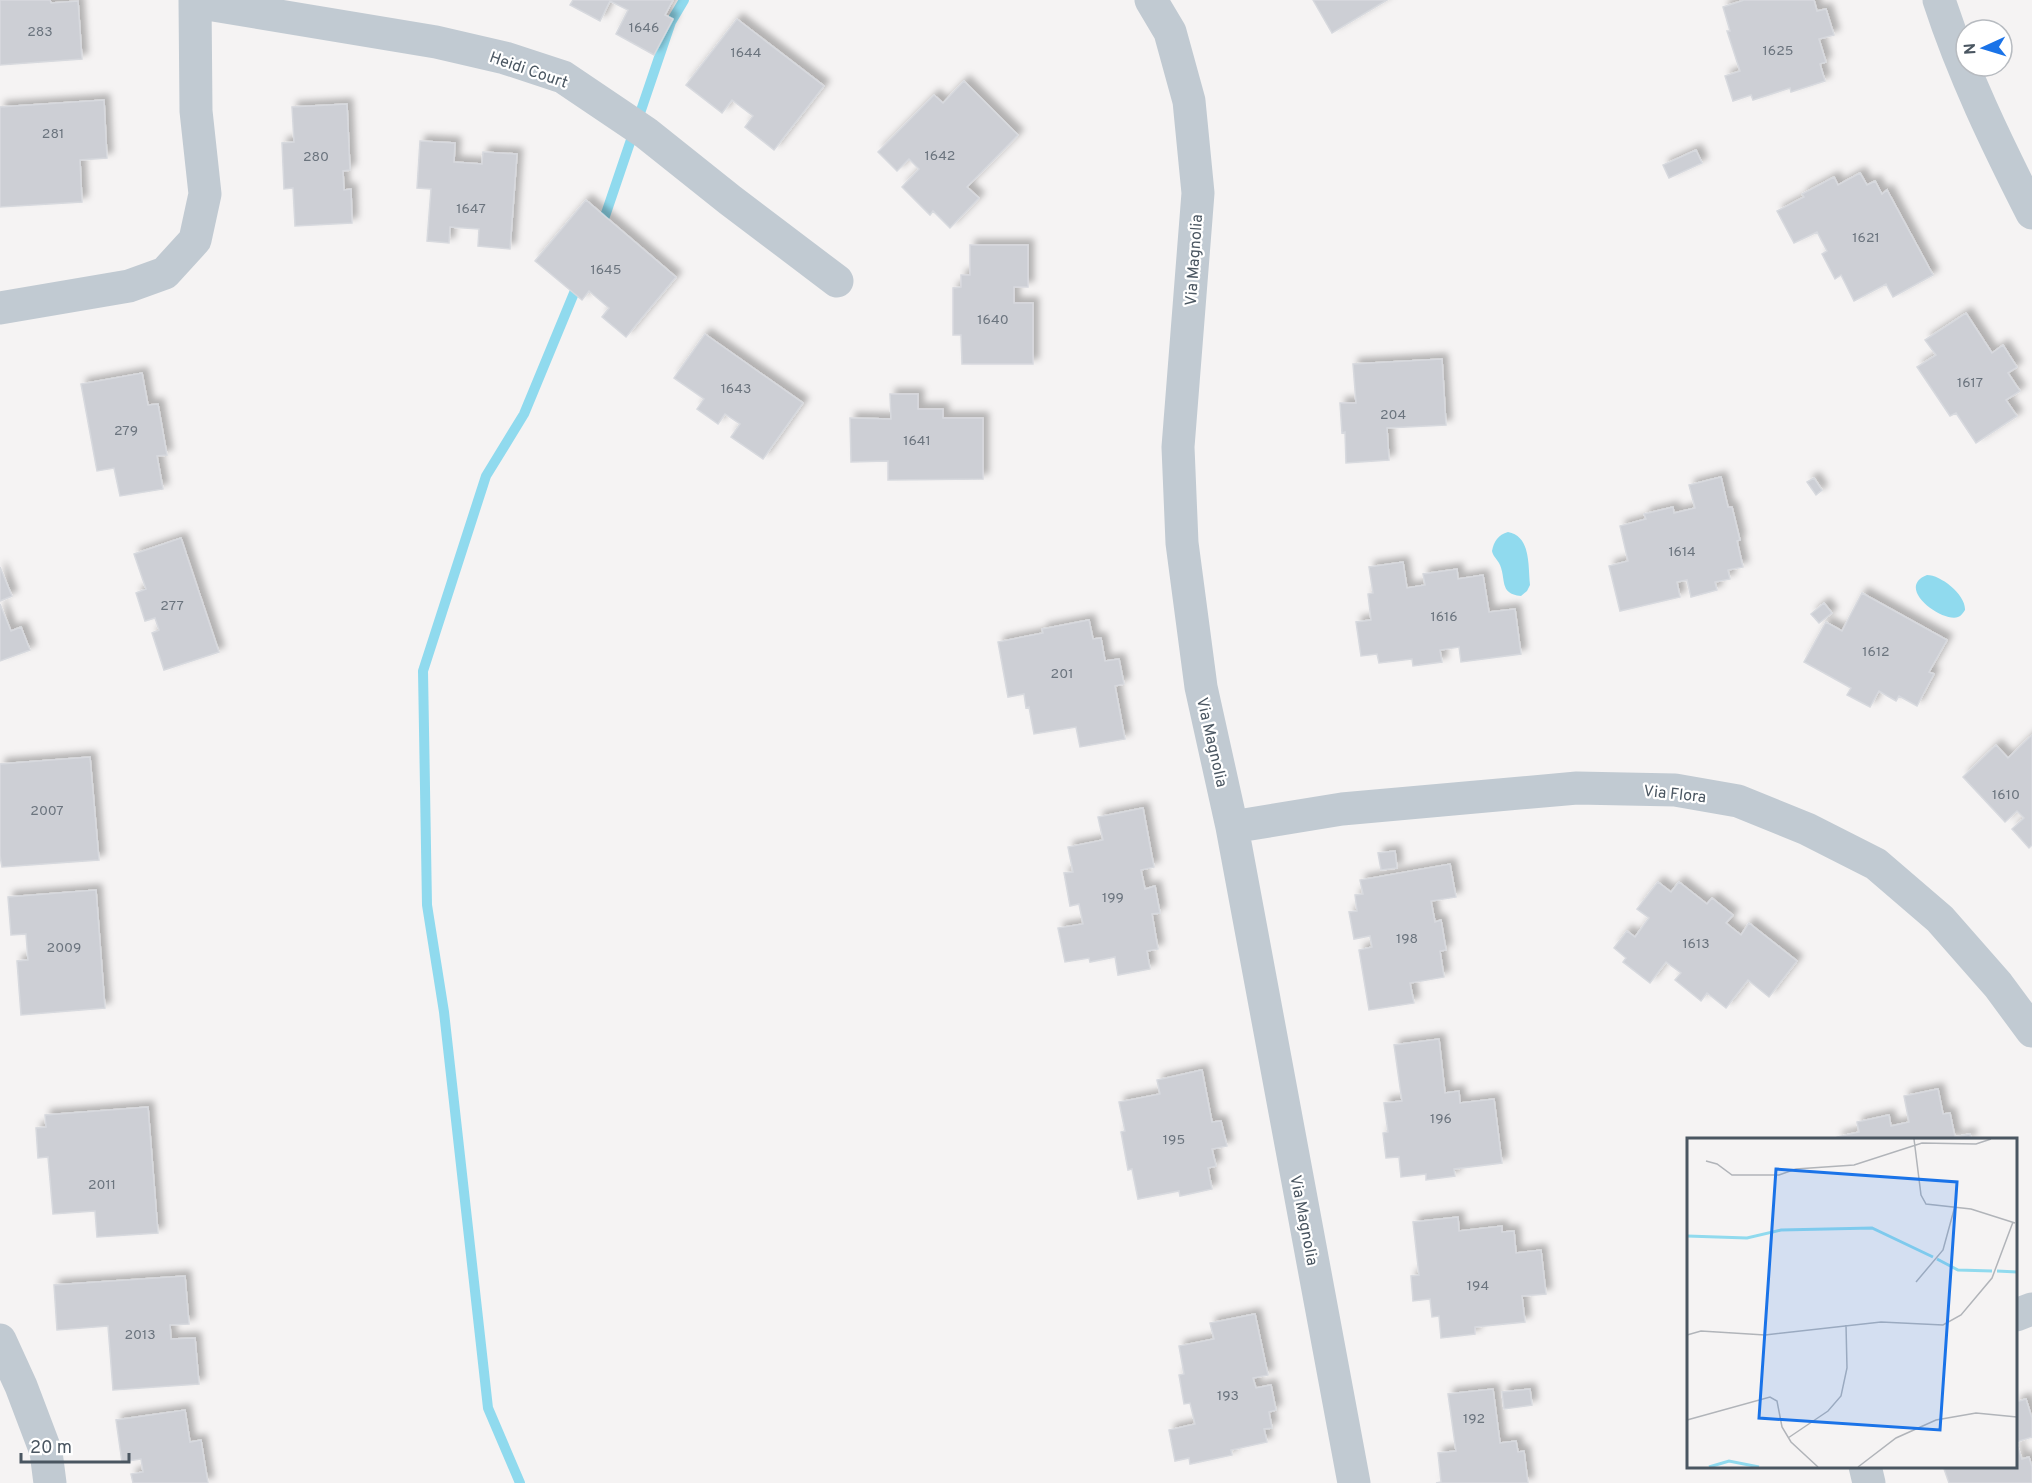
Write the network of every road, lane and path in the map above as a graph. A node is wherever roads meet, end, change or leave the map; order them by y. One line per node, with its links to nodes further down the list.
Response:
1 (1151, 0): 7 (street, Via Magnolia)
2 (1939, 0): 4 (street)
3 (195, 1): 5 (street, Heidi Court); 6 (street)
4 (2032, 213)
5 (837, 281)
6 (0, 308)
7 (1232, 827): 8 (street, Via Flora); 14 (street, Via Magnolia)
8 (2032, 1031)
9 (2032, 1309): 10 (street)
10 (2017, 1315)
11 (0, 1340): 13 (street)
12 (1864, 1468): 15 (street)
13 (50, 1483)
14 (1354, 1483)
15 (1869, 1483)

